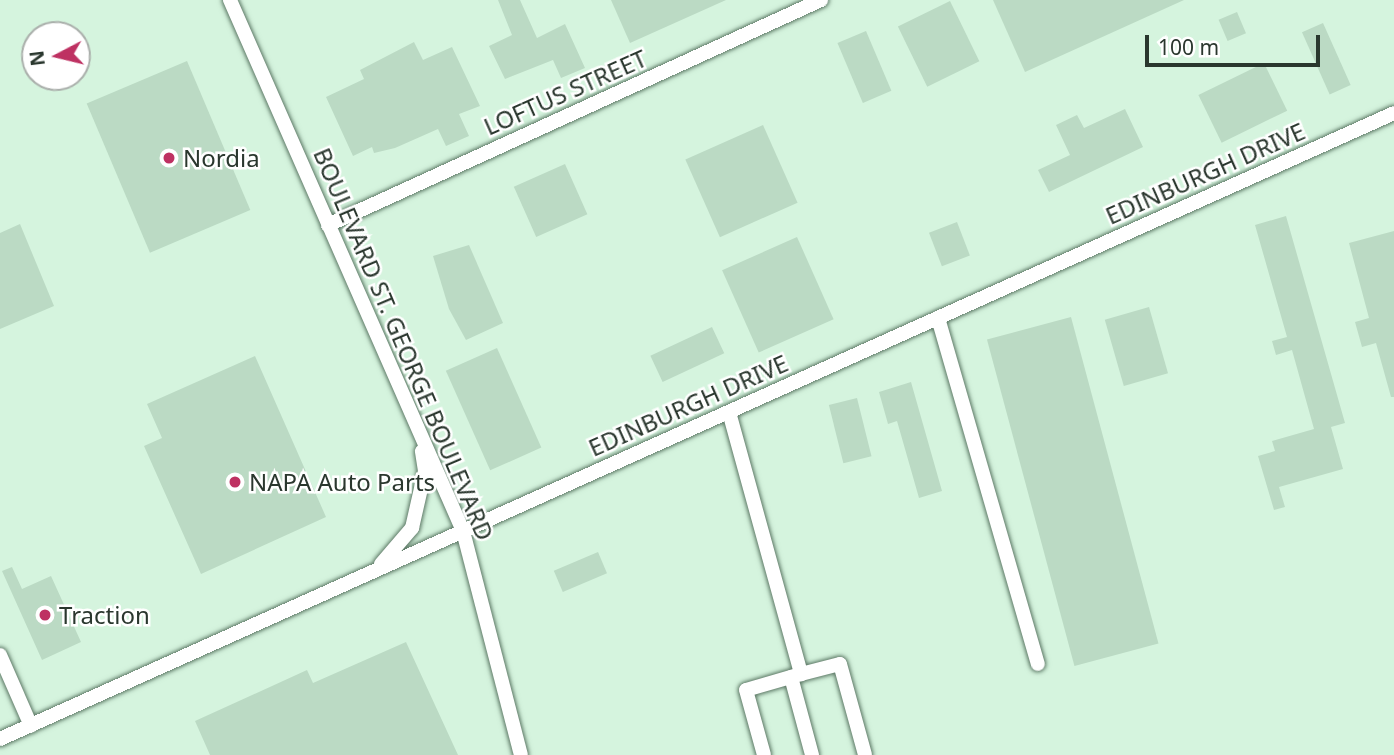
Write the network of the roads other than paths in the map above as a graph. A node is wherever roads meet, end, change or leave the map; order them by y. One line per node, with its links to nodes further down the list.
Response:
1 (230, 0): 4 (street, BOULEVARD ST. GEORGE BOULEVARD)
2 (811, 2): 4 (street, LOFTUS STREET)
3 (1394, 113): 5 (street, EDINBURGH DRIVE)
4 (328, 225): 7 (street, BOULEVARD ST. GEORGE BOULEVARD)
5 (938, 318): 6 (street, EDINBURGH DRIVE); 11 (street)
6 (729, 412): 8 (street, EDINBURGH DRIVE); 12 (street)
7 (419, 432): 8 (street, BOULEVARD ST. GEORGE BOULEVARD); 9 (street)
8 (463, 531): 9 (street, EDINBURGH DRIVE); 15 (street, BOULEVARD ST. GEORGE BOULEVARD)
9 (362, 577): 13 (street, EDINBURGH DRIVE)
10 (0, 655): 13 (street)
11 (1038, 664)
12 (796, 676): 16 (street); 17 (street); 18 (street)
13 (31, 726): 14 (street, EDINBURGH DRIVE)
14 (0, 739)
15 (521, 755)
16 (764, 755)
17 (812, 755)
18 (864, 755)

